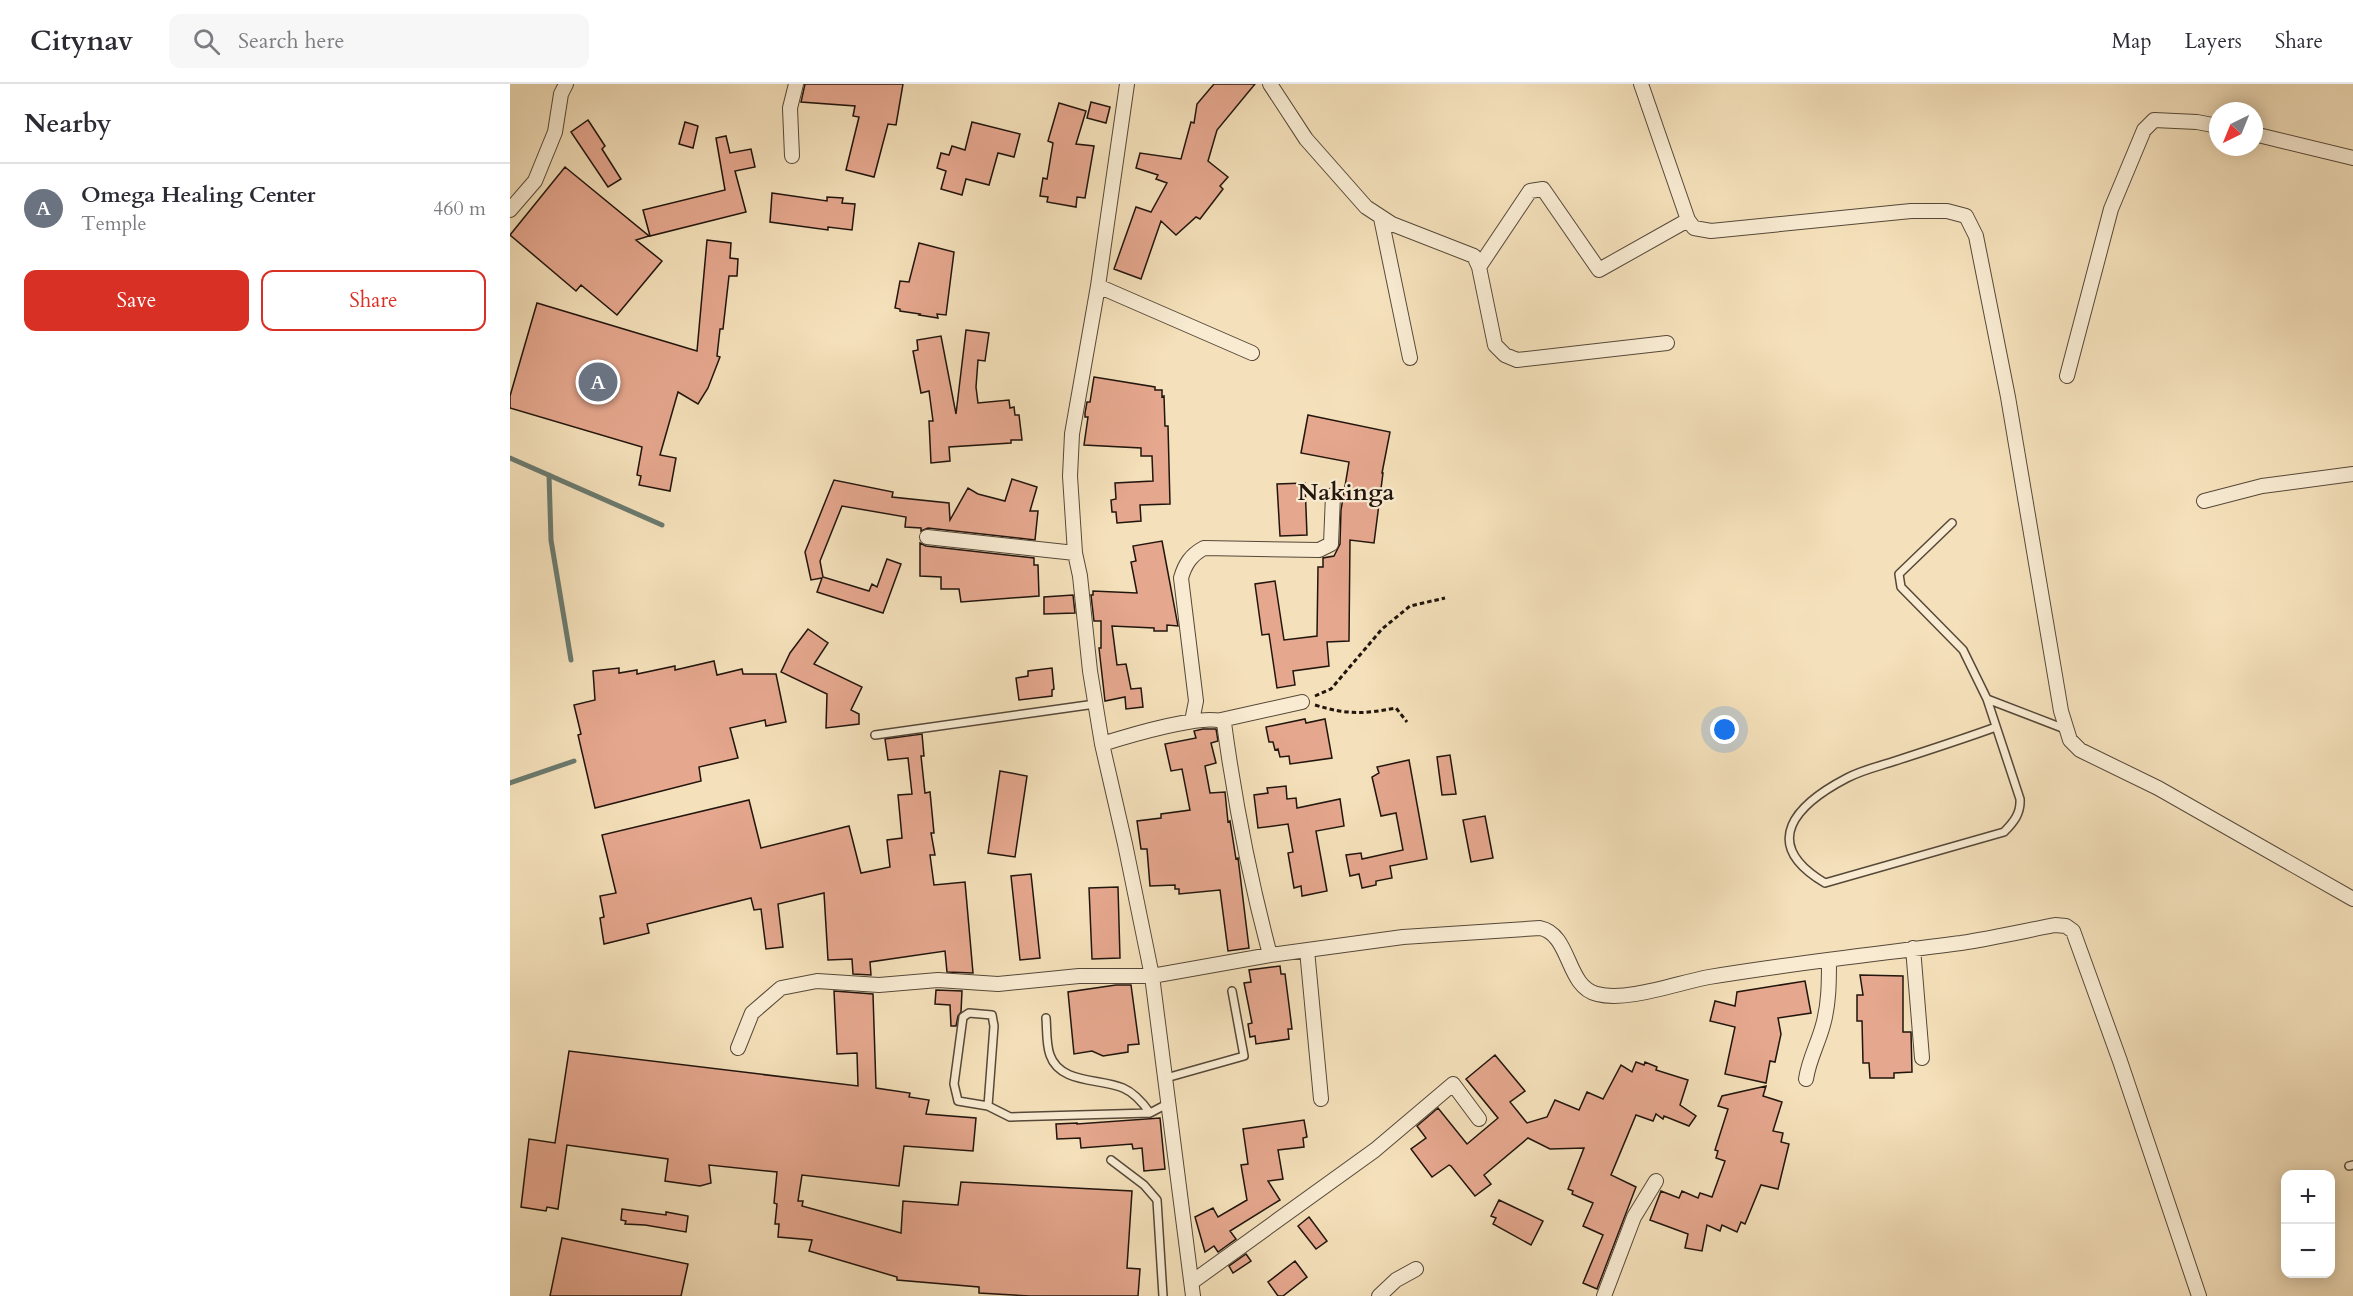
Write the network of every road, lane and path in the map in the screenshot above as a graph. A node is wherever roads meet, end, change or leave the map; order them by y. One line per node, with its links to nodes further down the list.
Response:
1 (566, 84): 10 (street)
2 (796, 84): 8 (street)
3 (1127, 84): 14 (street)
4 (1270, 84): 11 (street)
5 (1641, 84): 12 (street)
6 (2209, 124): 18 (street)
7 (2263, 136): 9 (street)
8 (792, 156)
9 (2353, 158)
10 (510, 210)
11 (1381, 218): 13 (street); 17 (street)
12 (1688, 220): 13 (street); 33 (street)
13 (1479, 267): 15 (street)
14 (1098, 286): 16 (street); 24 (street)
15 (1667, 343)
16 (1252, 353)
17 (1410, 358)
18 (2067, 376)
19 (2353, 474): 21 (street)
20 (1333, 495): 30 (street)
21 (2204, 501)
22 (1952, 523): 26 (lane)
23 (927, 537): 24 (street)
24 (1075, 553): 28 (street)
25 (1445, 598): 27 (path)
26 (1986, 699): 32 (lane); 33 (lane)
27 (1302, 702): 29 (street); 31 (path)
28 (1095, 704): 34 (lane); 35 (street)
29 (1221, 720): 30 (street); 39 (street)
30 (1192, 721): 35 (street)
31 (1407, 722)
32 (1996, 728): 32 (lane)
33 (2065, 729): 36 (street)
34 (875, 735)
35 (1101, 744): 41 (street)
36 (2353, 899)
37 (1913, 948): 40 (street); 45 (street); 60 (street)
38 (1307, 950): 39 (street); 40 (street); 48 (street)
39 (1270, 955): 41 (street)
40 (1829, 960): 47 (street)
41 (1152, 976): 44 (street); 46 (street)
42 (1232, 991): 46 (lane)
43 (1046, 1018): 51 (lane)
44 (738, 1048)
45 (1922, 1058)
46 (1166, 1078): 49 (street)
47 (1806, 1079)
48 (1321, 1099)
49 (1169, 1102): 51 (lane); 56 (street)
50 (988, 1106): 50 (lane); 51 (lane)
51 (1150, 1113)
52 (1479, 1119): 56 (street)
53 (1112, 1160): 57 (lane)
54 (1656, 1181): 59 (street)
55 (1416, 1269): 58 (street)
56 (1192, 1289)
57 (1163, 1296)
58 (1379, 1296)
59 (1604, 1296)
60 (2199, 1296)

